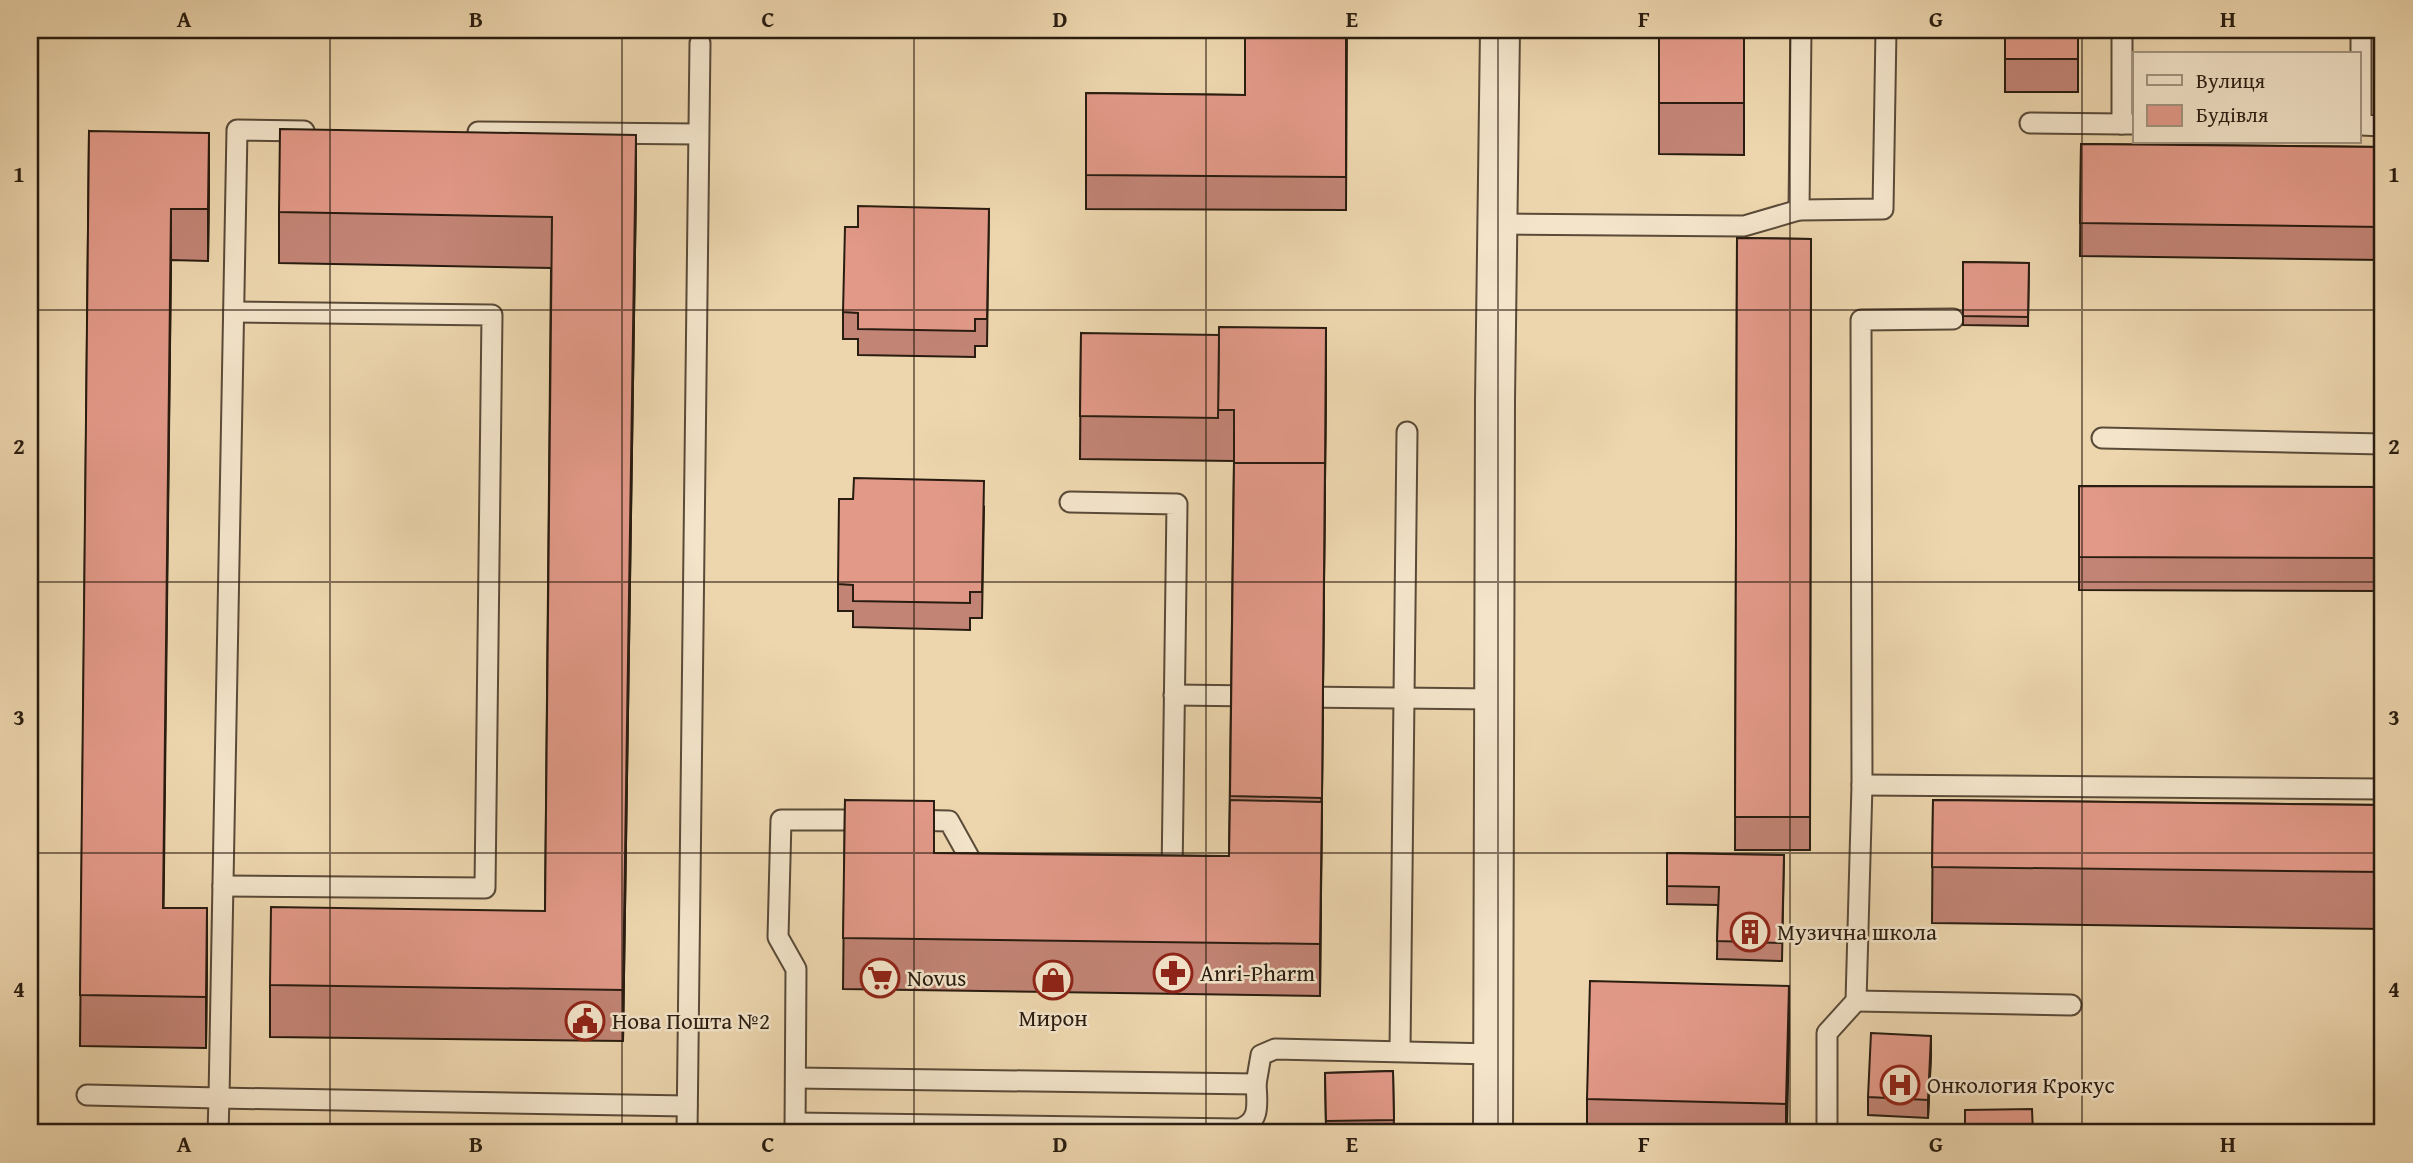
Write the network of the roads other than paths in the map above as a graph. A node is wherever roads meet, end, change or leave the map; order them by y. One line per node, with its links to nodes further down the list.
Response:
1 (1500, 30): 15 (street)
2 (1801, 30): 14 (lane)
3 (1886, 30): 14 (lane)
4 (2122, 30): 8 (lane)
5 (2361, 30): 9 (lane)
6 (699, 43): 13 (lane)
7 (2030, 123): 8 (lane)
8 (2128, 124)
9 (2360, 125): 10 (lane)
10 (2383, 125)
11 (321, 131): 16 (lane)
12 (460, 132): 13 (lane)
13 (697, 134): 38 (lane)
14 (1799, 210): 15 (lane)
15 (1498, 224): 24 (street)
16 (234, 312): 29 (lane); 29 (lane)
17 (1953, 319): 25 (lane)
18 (1407, 432): 23 (lane)
19 (2102, 438): 20 (lane)
20 (2383, 444)
21 (1070, 502): 22 (lane)
22 (1174, 695): 23 (lane); 28 (lane)
23 (1404, 698): 24 (lane); 32 (lane)
24 (1494, 699): 33 (street)
25 (1861, 785): 26 (lane); 30 (lane)
26 (2383, 789)
27 (993, 876): 34 (lane)
28 (1144, 876)
29 (223, 886): 37 (lane)
30 (1856, 1001): 31 (lane); 43 (lane)
31 (2071, 1005)
32 (1400, 1051): 33 (lane); 35 (lane)
33 (1493, 1054): 42 (street)
34 (796, 1079): 35 (lane); 39 (lane)
35 (1256, 1084): 39 (lane)
36 (87, 1095): 37 (lane)
37 (219, 1098): 38 (lane); 40 (lane)
38 (687, 1105): 41 (lane)
39 (795, 1128)
40 (218, 1133)
41 (687, 1133)
42 (1493, 1133)
43 (1827, 1133)

